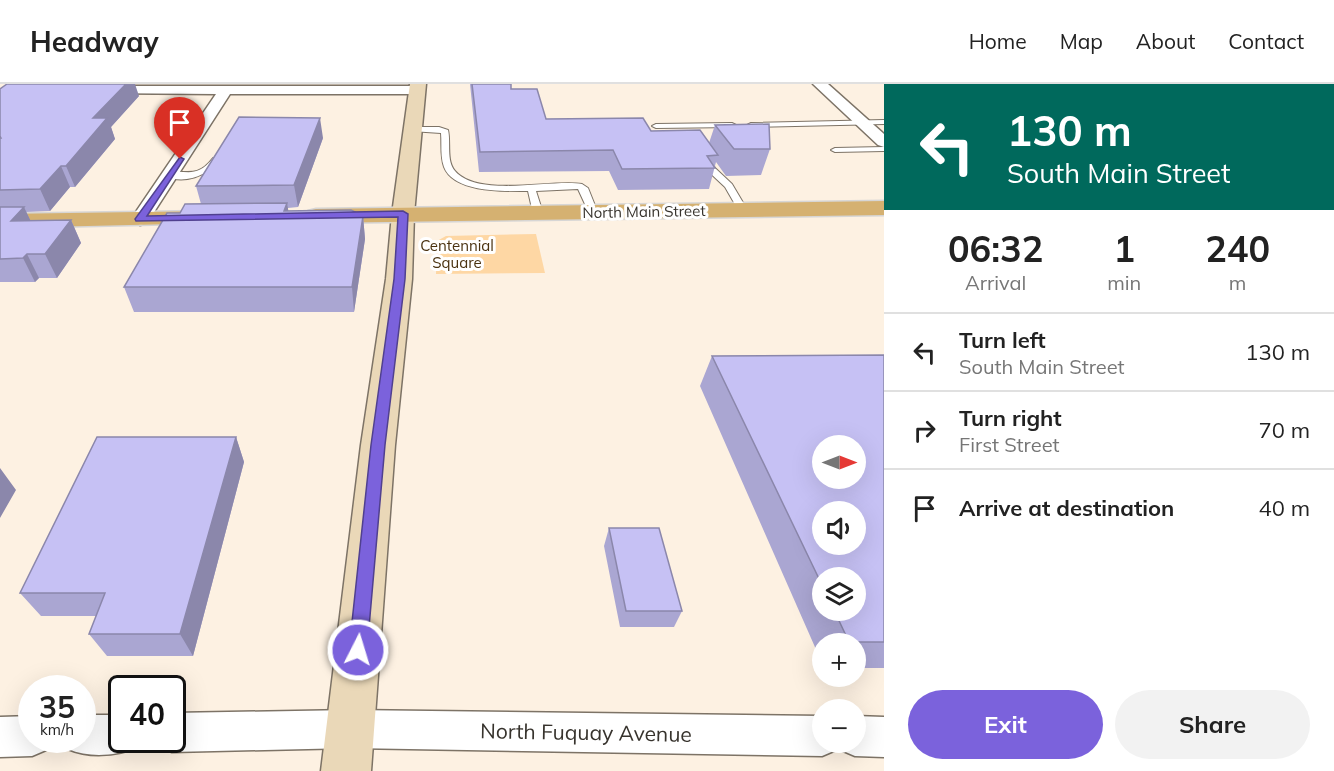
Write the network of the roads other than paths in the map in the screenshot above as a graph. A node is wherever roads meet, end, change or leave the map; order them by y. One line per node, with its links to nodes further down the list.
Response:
1 (820, 84): 5 (street)
2 (417, 87): 4 (street); 8 (street)
3 (86, 90): 4 (street)
4 (226, 90): 14 (street)
5 (862, 122): 6 (lane); 7 (lane); 9 (street)
6 (884, 122)
7 (656, 126)
8 (414, 129): 15 (lane); 20 (street)
9 (884, 142)
10 (697, 145): 17 (lane)
11 (223, 149): 14 (lane)
12 (884, 149): 13 (lane)
13 (835, 150)
14 (169, 176): 23 (street)
15 (531, 187): 18 (lane); 19 (lane)
16 (884, 208): 17 (main road, North Main Street)
17 (743, 211): 19 (main road, North Main Street)
18 (538, 213): 19 (main road, North Main Street); 20 (main road, North Main Street)
19 (593, 213)
20 (403, 214): 21 (main road, North Main Street); 25 (street)
21 (292, 216)
22 (234, 217): 23 (main road)
23 (140, 219): 24 (main road)
24 (0, 221)
25 (351, 729): 26 (street, North Fuquay Avenue); 28 (street, North Fuquay Avenue); 32 (street)
26 (186, 733)
27 (18, 736): 30 (street)
28 (812, 736)
29 (866, 736): 31 (street)
30 (0, 737)
31 (884, 737)
32 (346, 771)

